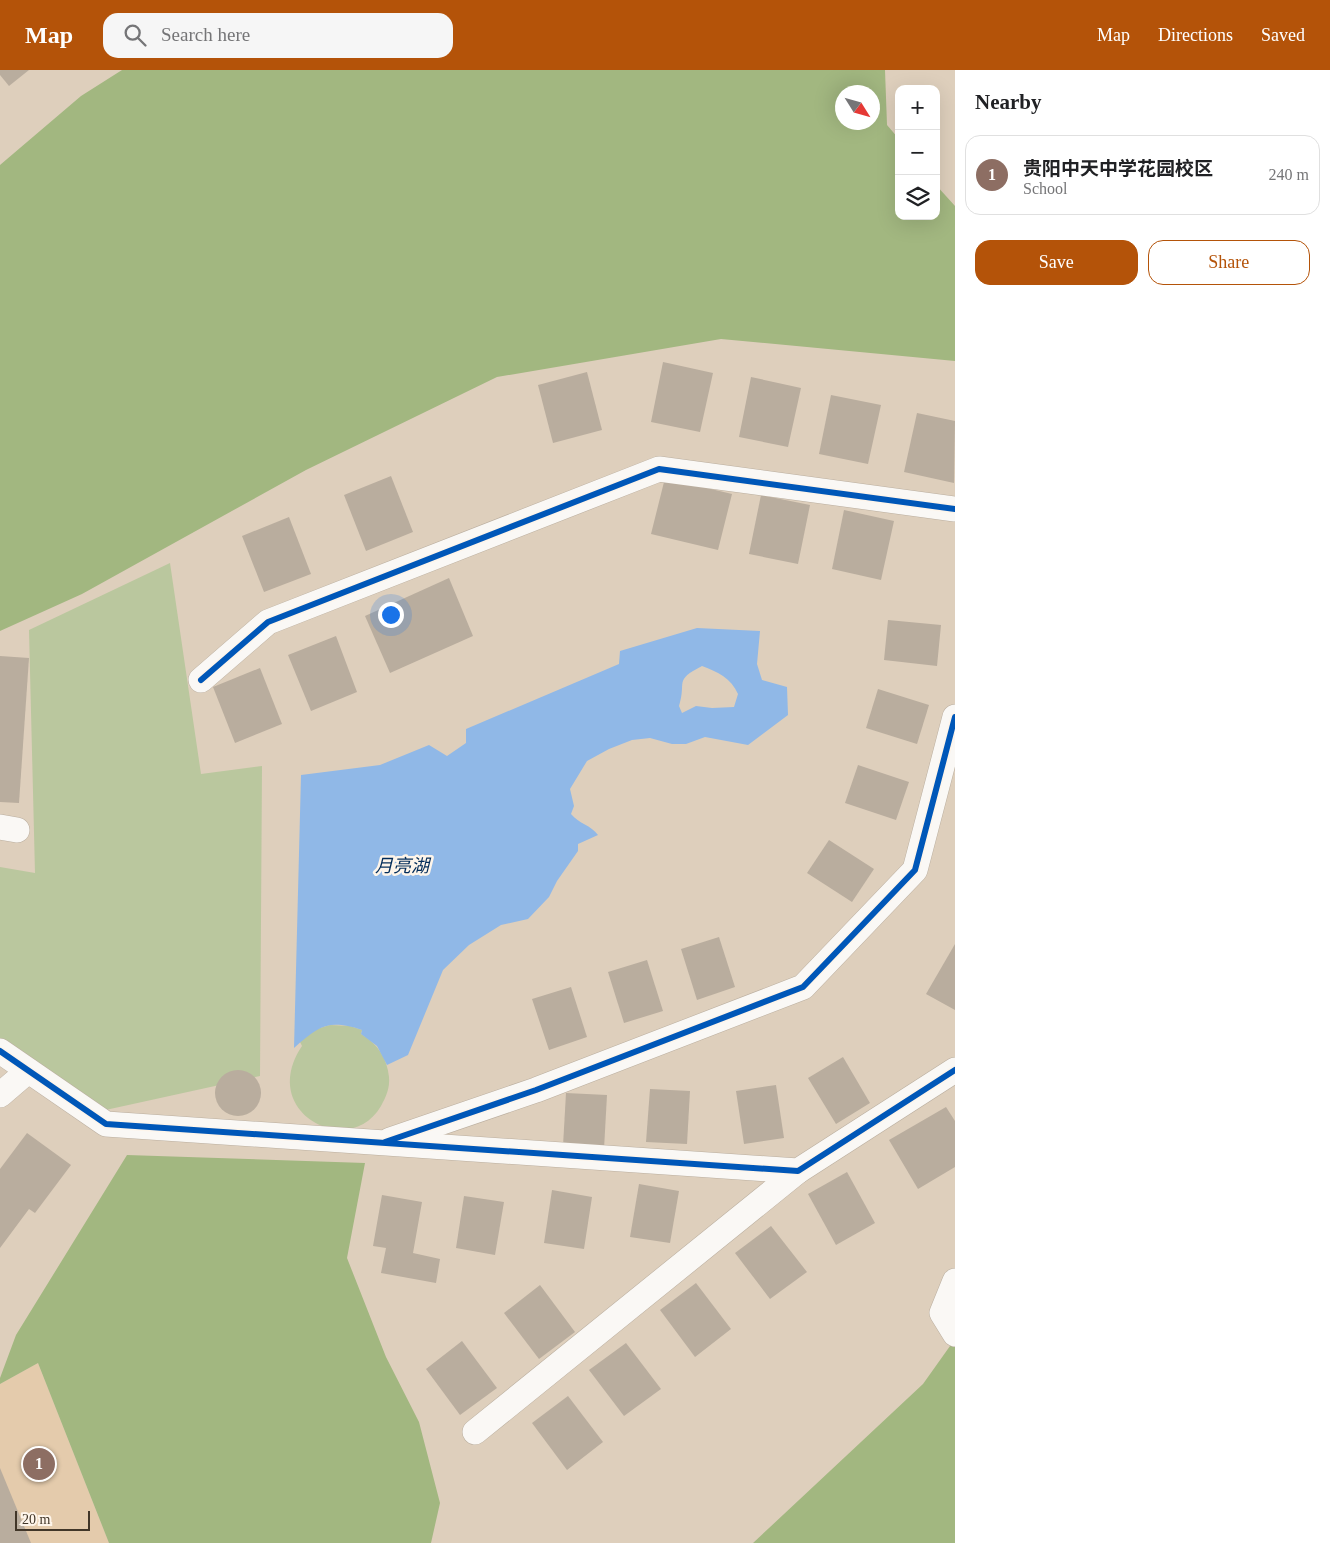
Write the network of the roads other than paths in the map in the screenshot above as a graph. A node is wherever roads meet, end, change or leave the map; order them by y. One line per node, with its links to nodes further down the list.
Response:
1 (955, 509): 2 (street)
2 (201, 680)
3 (955, 717): 8 (street)
4 (0, 1052): 5 (street)
5 (28, 1070): 7 (street); 8 (street)
6 (955, 1070): 9 (street)
7 (0, 1095)
8 (380, 1143): 9 (street)
9 (798, 1171): 12 (street)
10 (955, 1281): 11 (street)
11 (955, 1334)
12 (475, 1432)

